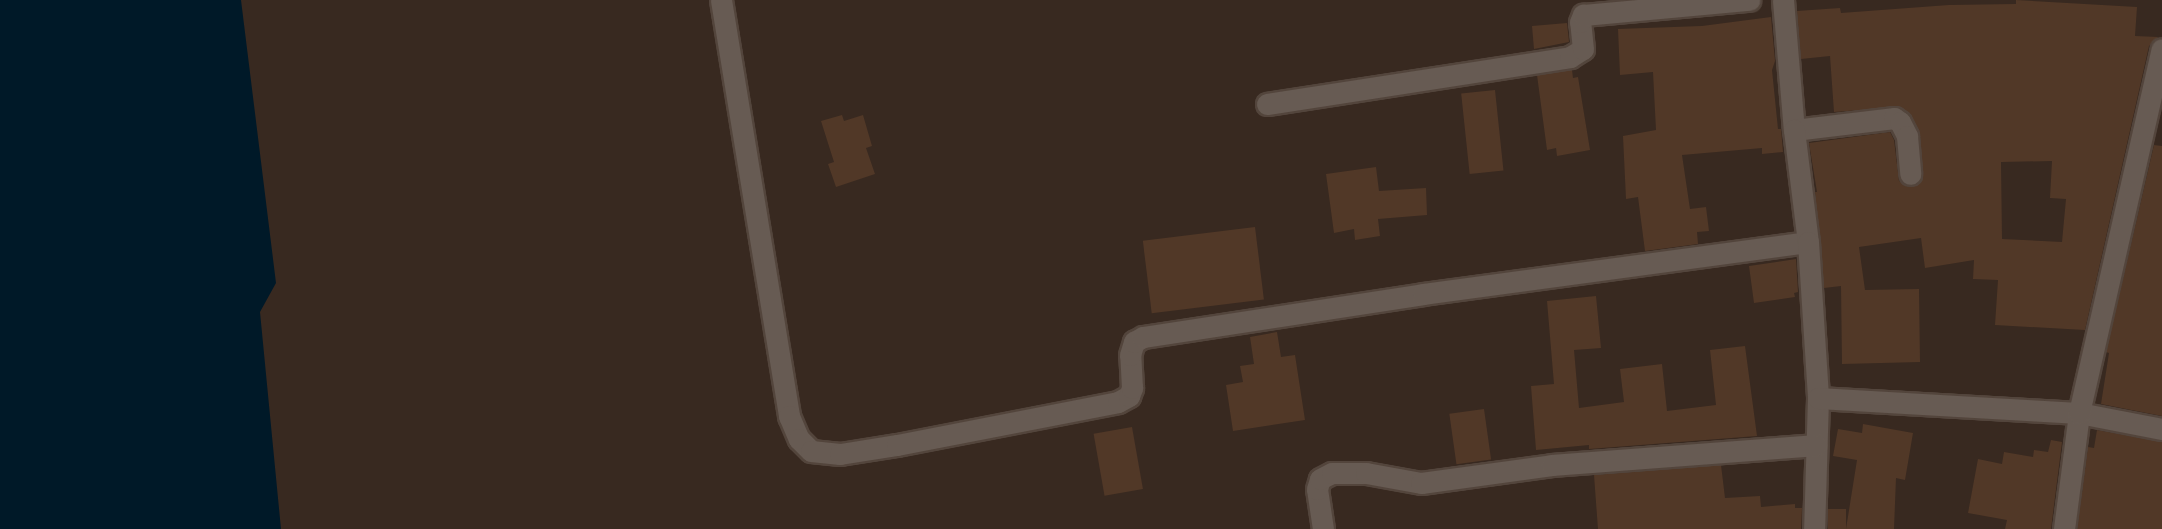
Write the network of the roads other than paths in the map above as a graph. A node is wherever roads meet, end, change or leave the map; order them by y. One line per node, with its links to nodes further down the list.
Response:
1 (721, 0): 8 (street)
2 (1749, 0): 5 (street)
3 (1783, 0): 6 (street)
4 (2162, 49): 10 (street)
5 (1268, 104)
6 (1794, 130): 7 (street); 8 (street)
7 (1909, 174)
8 (1808, 242): 9 (street)
9 (1818, 398): 10 (street); 12 (street)
10 (2079, 414): 11 (street); 15 (street)
11 (2162, 429)
12 (1816, 445): 13 (street); 14 (street)
13 (1323, 529)
14 (1814, 529)
15 (2064, 529)

